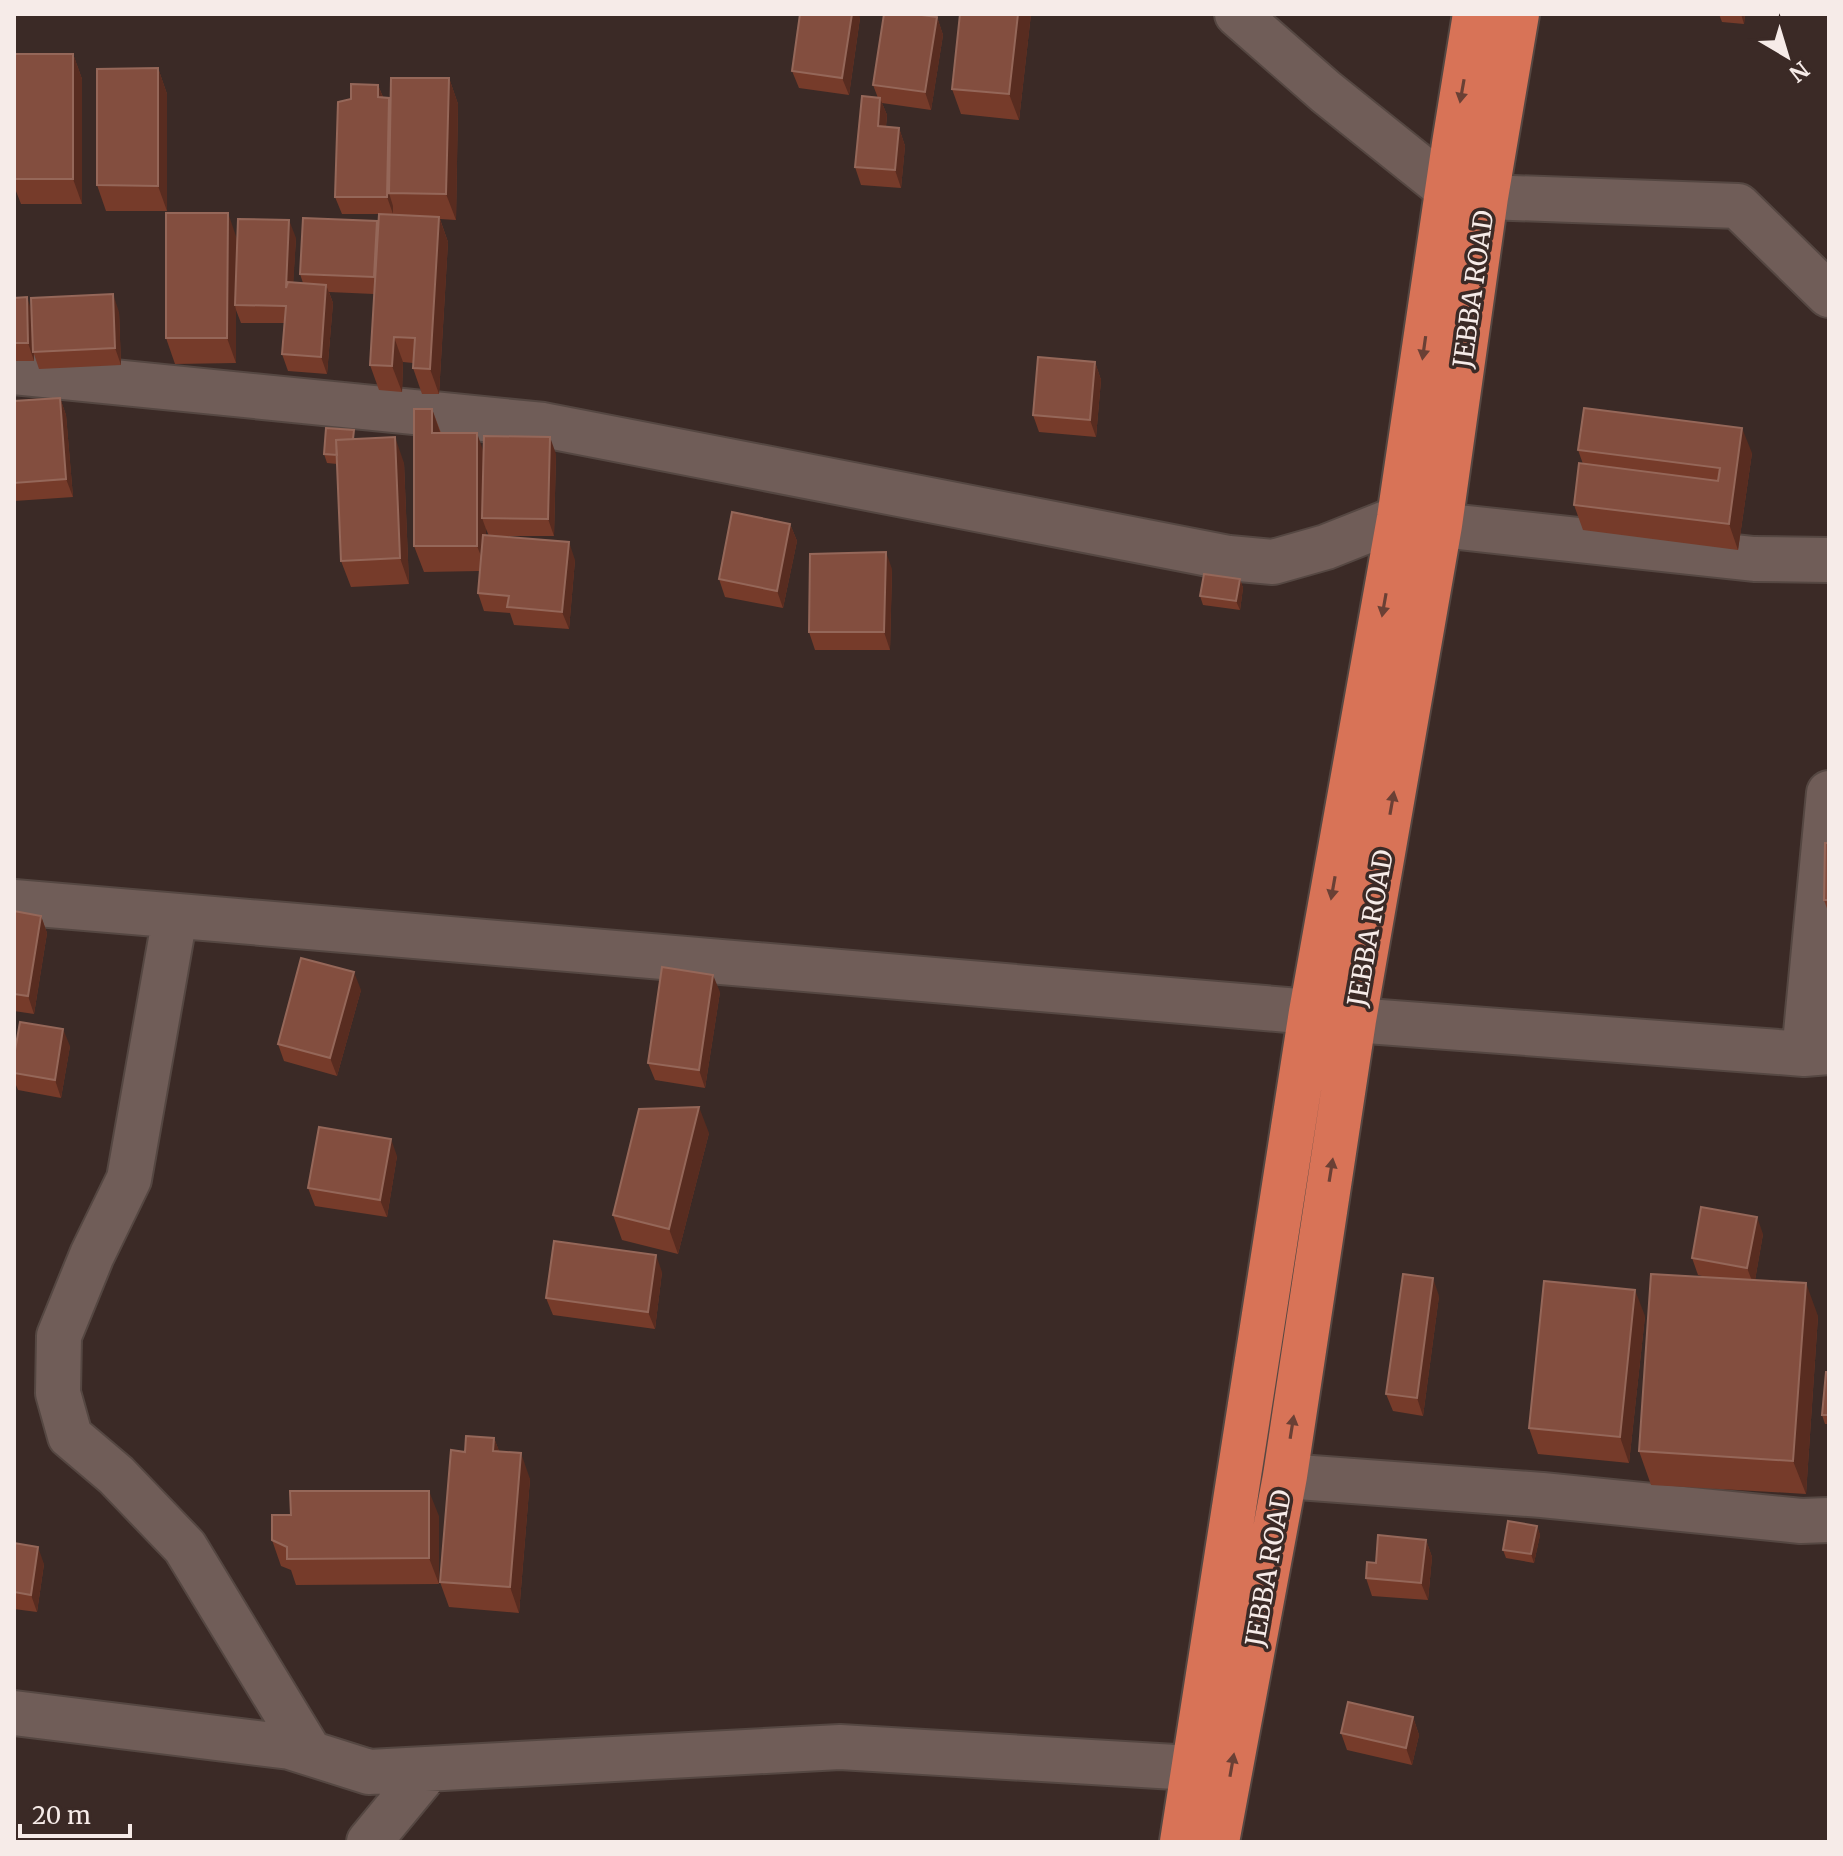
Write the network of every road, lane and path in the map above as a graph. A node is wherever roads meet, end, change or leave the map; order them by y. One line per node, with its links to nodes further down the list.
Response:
1 (1237, 14): 4 (street)
2 (1475, 14): 4 (highway, JEBBA ROAD, one-way to 4)
3 (1517, 14): 4 (highway, JEBBA ROAD)
4 (1467, 193): 5 (street); 7 (highway, JEBBA ROAD)
5 (1829, 295)
6 (14, 372): 7 (street)
7 (1419, 521): 8 (street); 12 (highway, JEBBA ROAD, one-way to 12); 13 (highway, JEBBA ROAD, one-way to 7)
8 (1829, 560)
9 (1829, 793): 14 (street)
10 (14, 902): 11 (street)
11 (175, 916): 12 (street); 18 (street)
12 (1311, 1012): 19 (highway, JEBBA ROAD)
13 (1354, 1020): 14 (street); 15 (highway, JEBBA ROAD, one-way to 13)
14 (1816, 1053)
15 (1285, 1476): 16 (street); 23 (highway, JEBBA ROAD, one-way to 15)
16 (1829, 1520)
17 (14, 1713): 18 (street)
18 (310, 1753): 20 (street)
19 (1192, 1768): 20 (street); 22 (highway, JEBBA ROAD)
20 (429, 1769): 21 (street)
21 (369, 1842)
22 (1182, 1842)
23 (1217, 1842)

